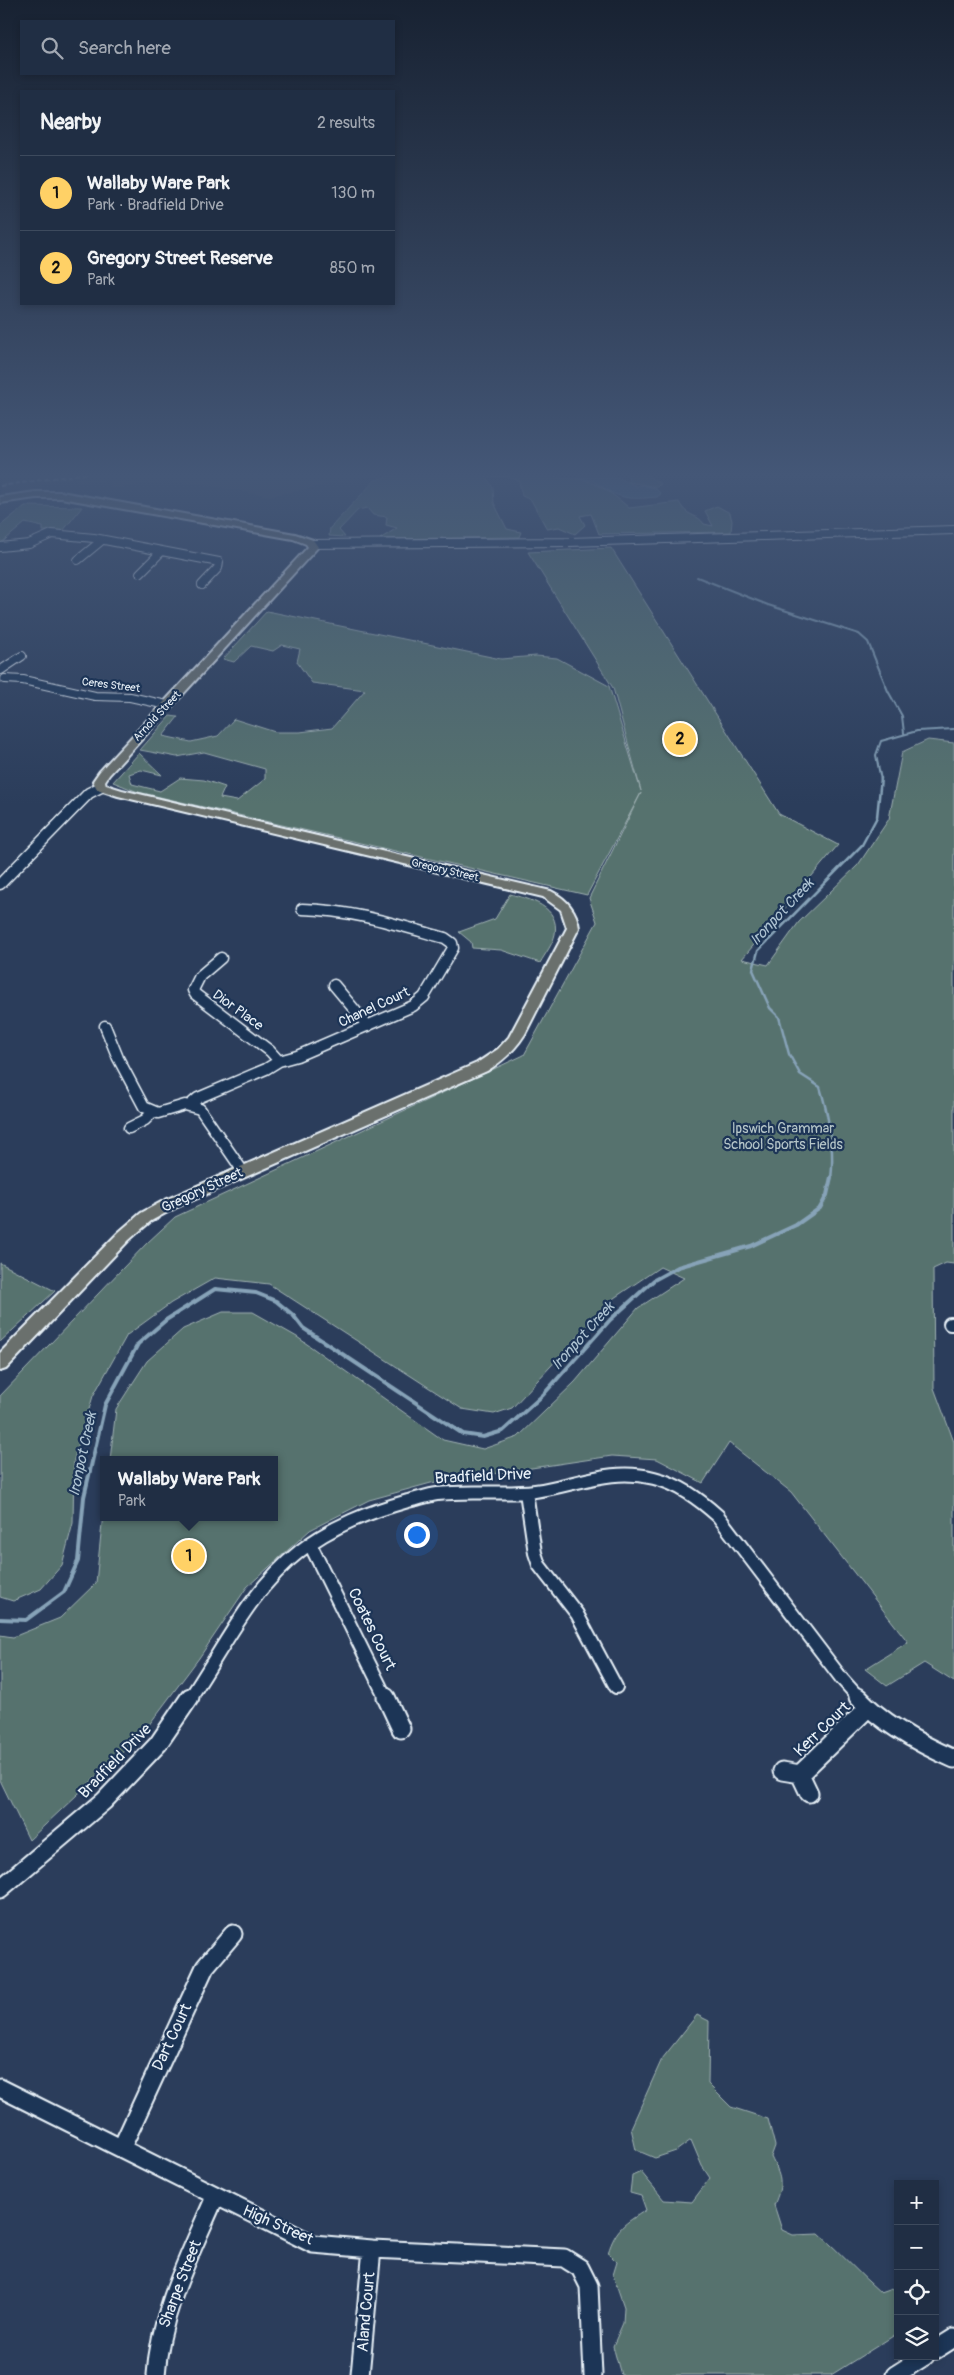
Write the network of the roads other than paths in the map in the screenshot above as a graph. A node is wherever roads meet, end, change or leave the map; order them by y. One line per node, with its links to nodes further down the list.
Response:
1 (280, 584): 6 (main road, Arnold Street)
2 (22, 656): 3 (street)
3 (15, 662): 4 (street); 5 (street)
4 (1, 670): 5 (street, Ceres Street)
5 (5, 678): 6 (street, Ceres Street)
6 (167, 705): 7 (main road, Arnold Street)
7 (101, 786): 8 (street, Arnold Street); 18 (main road, Gregory Street)
8 (0, 884)
9 (302, 908): 13 (street, Chanel Court)
10 (221, 958): 14 (street, Dior Place)
11 (334, 985): 13 (street)
12 (105, 1026): 16 (street)
13 (368, 1026): 14 (street, Chanel Court)
14 (279, 1061): 15 (street, Chanel Court)
15 (190, 1105): 16 (street, Chanel Court); 18 (street)
16 (153, 1112): 17 (street)
17 (129, 1128)
18 (242, 1170): 19 (main road, Gregory Street)
19 (0, 1364)
20 (526, 1492): 21 (street, Bradfield Drive); 22 (street); 23 (street, Bradfield Drive)
21 (310, 1544): 24 (street, Coates Court); 29 (street, Bradfield Drive)
22 (616, 1686)
23 (868, 1708): 25 (street, Bradfield Drive); 27 (street, Kerr Court)
24 (401, 1729)
25 (954, 1759)
26 (782, 1771): 27 (street, Kerr Court)
27 (800, 1774): 28 (street, Kerr Court)
28 (809, 1793)
29 (0, 1889)
30 (233, 1934): 32 (street, Dart Court)
31 (0, 2088): 32 (street, High Street)
32 (122, 2148): 33 (street, High Street)
33 (215, 2197): 34 (street, High Street); 38 (street, Sharpe Street)
34 (372, 2249): 39 (street, Aland Court); 40 (street, High Street)
35 (954, 2338): 36 (street)
36 (939, 2347)
37 (919, 2360): 41 (street)
38 (156, 2375)
39 (360, 2375)
40 (593, 2375)
41 (895, 2375)

